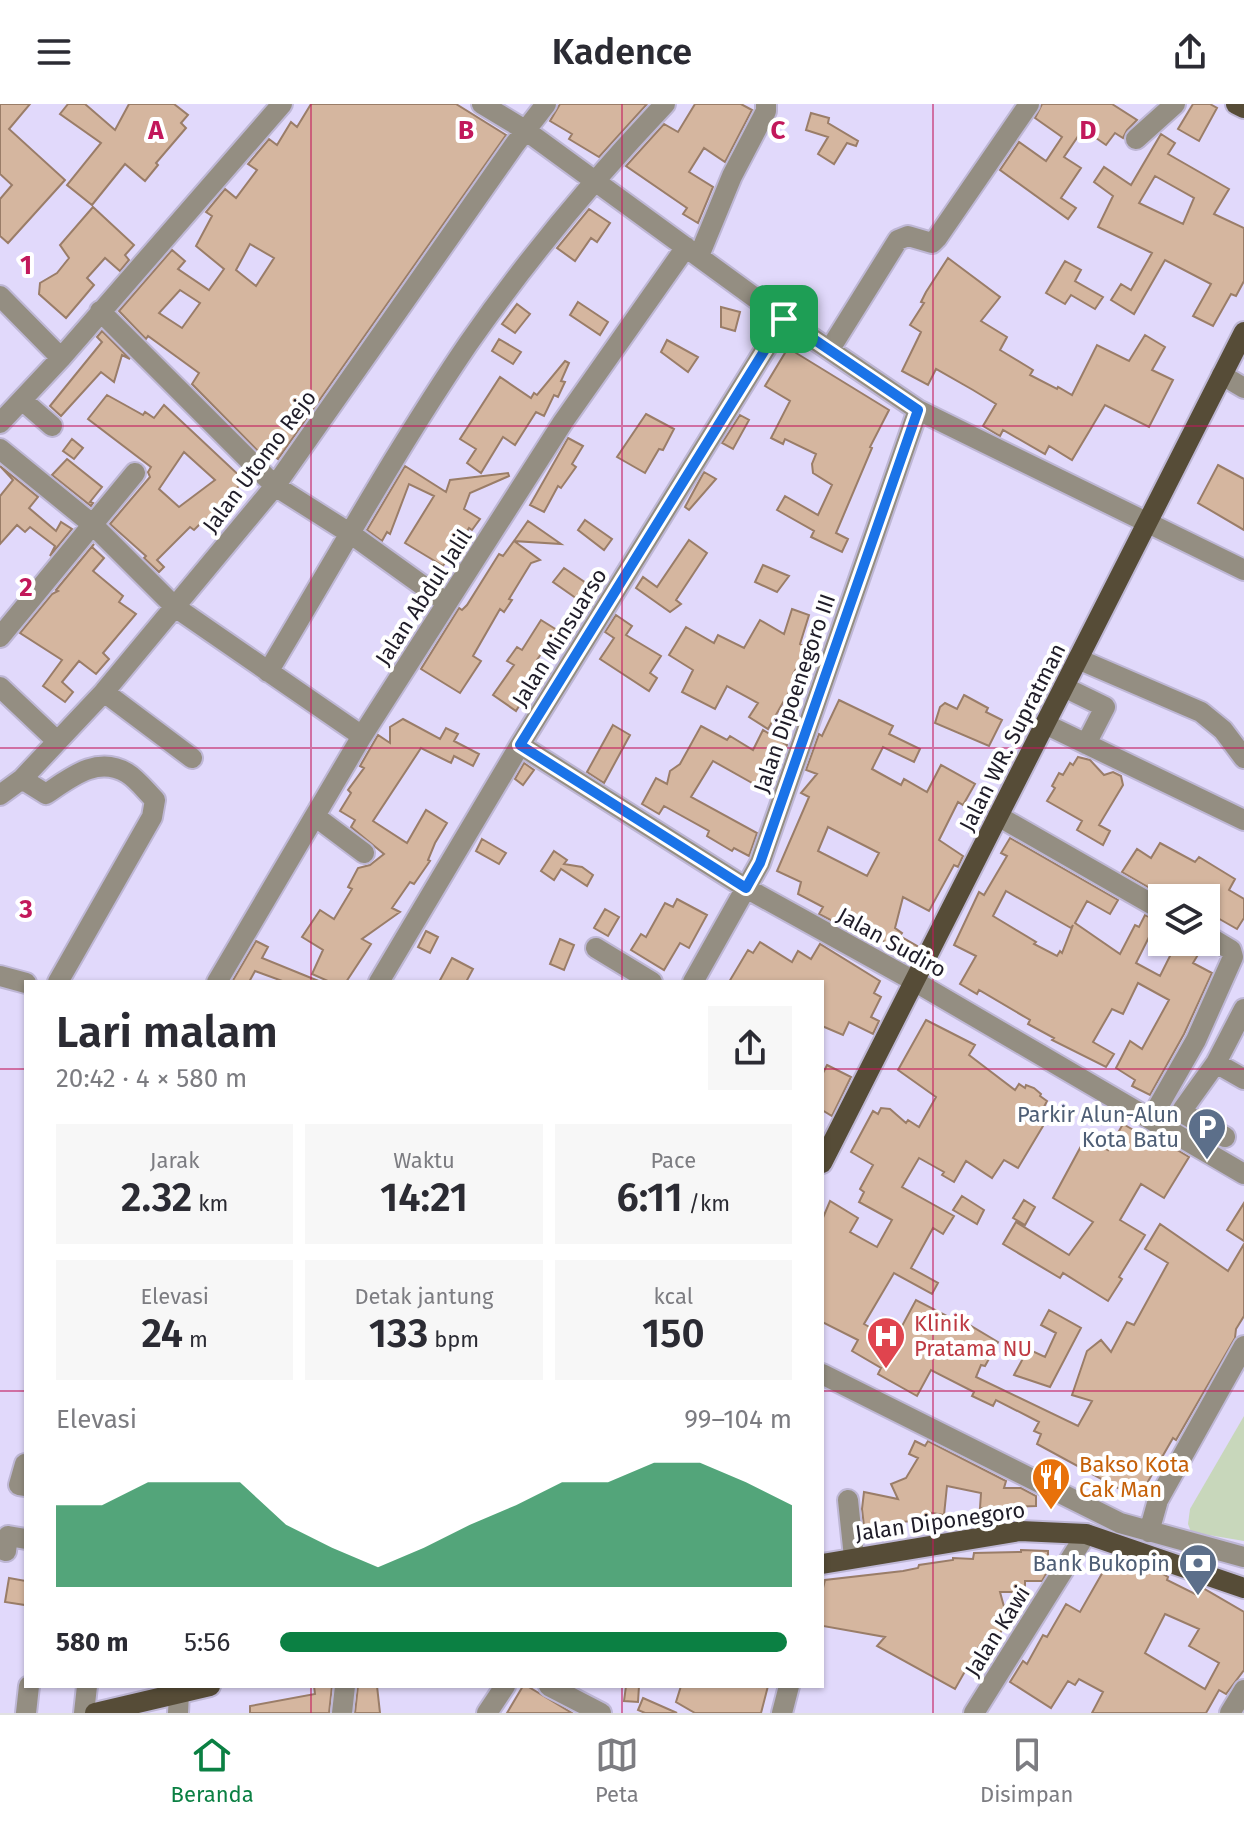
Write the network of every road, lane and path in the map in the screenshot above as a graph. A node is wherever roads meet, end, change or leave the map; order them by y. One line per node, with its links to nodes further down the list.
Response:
1 (282, 104): 15 (street)
2 (482, 104): 10 (street)
3 (546, 104): 10 (street, Jalan Utomo Rejo)
4 (665, 104): 12 (street)
5 (766, 104): 13 (street, Jalan Abdul Jalil)
6 (1029, 104): 18 (street)
7 (1175, 104): 11 (street)
8 (1236, 104): 9 (main road)
9 (1244, 108)
10 (525, 130): 12 (street); 28 (street, Jalan Utomo Rejo)
11 (1136, 139)
12 (594, 179): 13 (street); 31 (street)
13 (692, 252): 16 (street); 33 (street, Jalan Abdul Jalil)
14 (0, 296): 19 (street)
15 (100, 311): 19 (street); 28 (street)
16 (784, 319): 18 (street); 45 (street, Jalan Minsuarso)
17 (1244, 332): 20 (main road, Jalan WR. Supratman)
18 (830, 349): 23 (street)
19 (61, 358): 22 (street)
20 (1222, 375): 21 (street); 29 (main road, Jalan WR. Supratman)
21 (1244, 388)
22 (22, 400): 24 (street); 25 (street)
23 (918, 410): 29 (street); 54 (street, Jalan Dipoenegoro III)
24 (0, 423)
25 (52, 426)
26 (0, 449): 30 (street)
27 (135, 473): 30 (street)
28 (275, 486): 31 (street); 34 (street, Jalan Utomo Rejo)
29 (1148, 522): 32 (street); 36 (main road, Jalan WR. Supratman)
30 (92, 524): 34 (street); 35 (street)
31 (351, 534): 33 (street); 37 (street)
32 (1244, 570)
33 (447, 603): 42 (street, Jalan Abdul Jalil)
34 (175, 607): 37 (street); 40 (street, Jalan Utomo Rejo)
35 (0, 637)
36 (1078, 659): 39 (main road, Jalan WR. Supratman); 47 (street)
37 (268, 672): 42 (street)
38 (0, 687): 43 (street)
39 (1064, 687): 41 (main road, Jalan WR. Supratman); 44 (street)
40 (104, 692): 43 (street, Jalan Utomo Rejo); 46 (street)
41 (1045, 724): 44 (street); 50 (main road, Jalan WR. Supratman)
42 (362, 736): 51 (street, Jalan Abdul Jalil)
43 (57, 741): 48 (street, Jalan Utomo Rejo)
44 (1086, 744): 52 (street)
45 (520, 745): 54 (street, Jalan Sudiro); 61 (street, Jalan Minsuarso)
46 (192, 758)
47 (1244, 758)
48 (22, 779): 49 (street, Jalan Utomo Rejo); 59 (street)
49 (1, 793)
50 (998, 816): 55 (street); 64 (main road, Jalan WR. Supratman)
51 (316, 817): 53 (street); 60 (street, Jalan Abdul Jalil)
52 (1244, 820)
53 (364, 853)
54 (746, 888): 63 (street, Jalan Dipoenegoro III); 64 (street, Jalan Sudiro)
55 (1148, 902)
56 (1220, 943): 69 (street)
57 (596, 948): 62 (street)
58 (0, 976): 65 (street)
59 (59, 980)
60 (218, 980)
61 (380, 980)
62 (649, 980)
63 (694, 980)
64 (914, 981): 69 (street, Jalan Sudiro); 71 (main road, Jalan WR. Supratman)
65 (24, 982)
66 (1244, 1009): 67 (street)
67 (1216, 1063): 68 (street); 70 (street)
68 (1244, 1079)
69 (1151, 1119): 72 (street, Jalan Sudiro)
70 (1225, 1137)
71 (824, 1159)
72 (1244, 1174)
73 (1244, 1346): 78 (street)
74 (824, 1375): 78 (street)
75 (24, 1468): 76 (street)
76 (24, 1486)
77 (848, 1500): 82 (street)
78 (1149, 1532): 83 (street)
79 (1086, 1534): 82 (main road, Jalan Diponegoro); 85 (main road, Jalan Diponegoro); 102 (street, Jalan Kawi)
80 (24, 1539): 81 (street)
81 (0, 1549)
82 (854, 1557): 84 (main road, Jalan Diponegoro)
83 (1244, 1557)
84 (824, 1564)
85 (1244, 1588)
86 (29, 1688): 95 (street)
87 (87, 1688): 96 (street)
88 (206, 1688): 94 (main road)
89 (345, 1688): 98 (street)
90 (504, 1688): 99 (street)
91 (553, 1688): 100 (street)
92 (788, 1688): 101 (street)
93 (1244, 1690): 103 (street)
94 (178, 1703): 97 (main road)
95 (26, 1713)
96 (84, 1713)
97 (95, 1713)
98 (342, 1713)
99 (487, 1713)
100 (601, 1713)
101 (782, 1713)
102 (974, 1713)
103 (1230, 1713)

